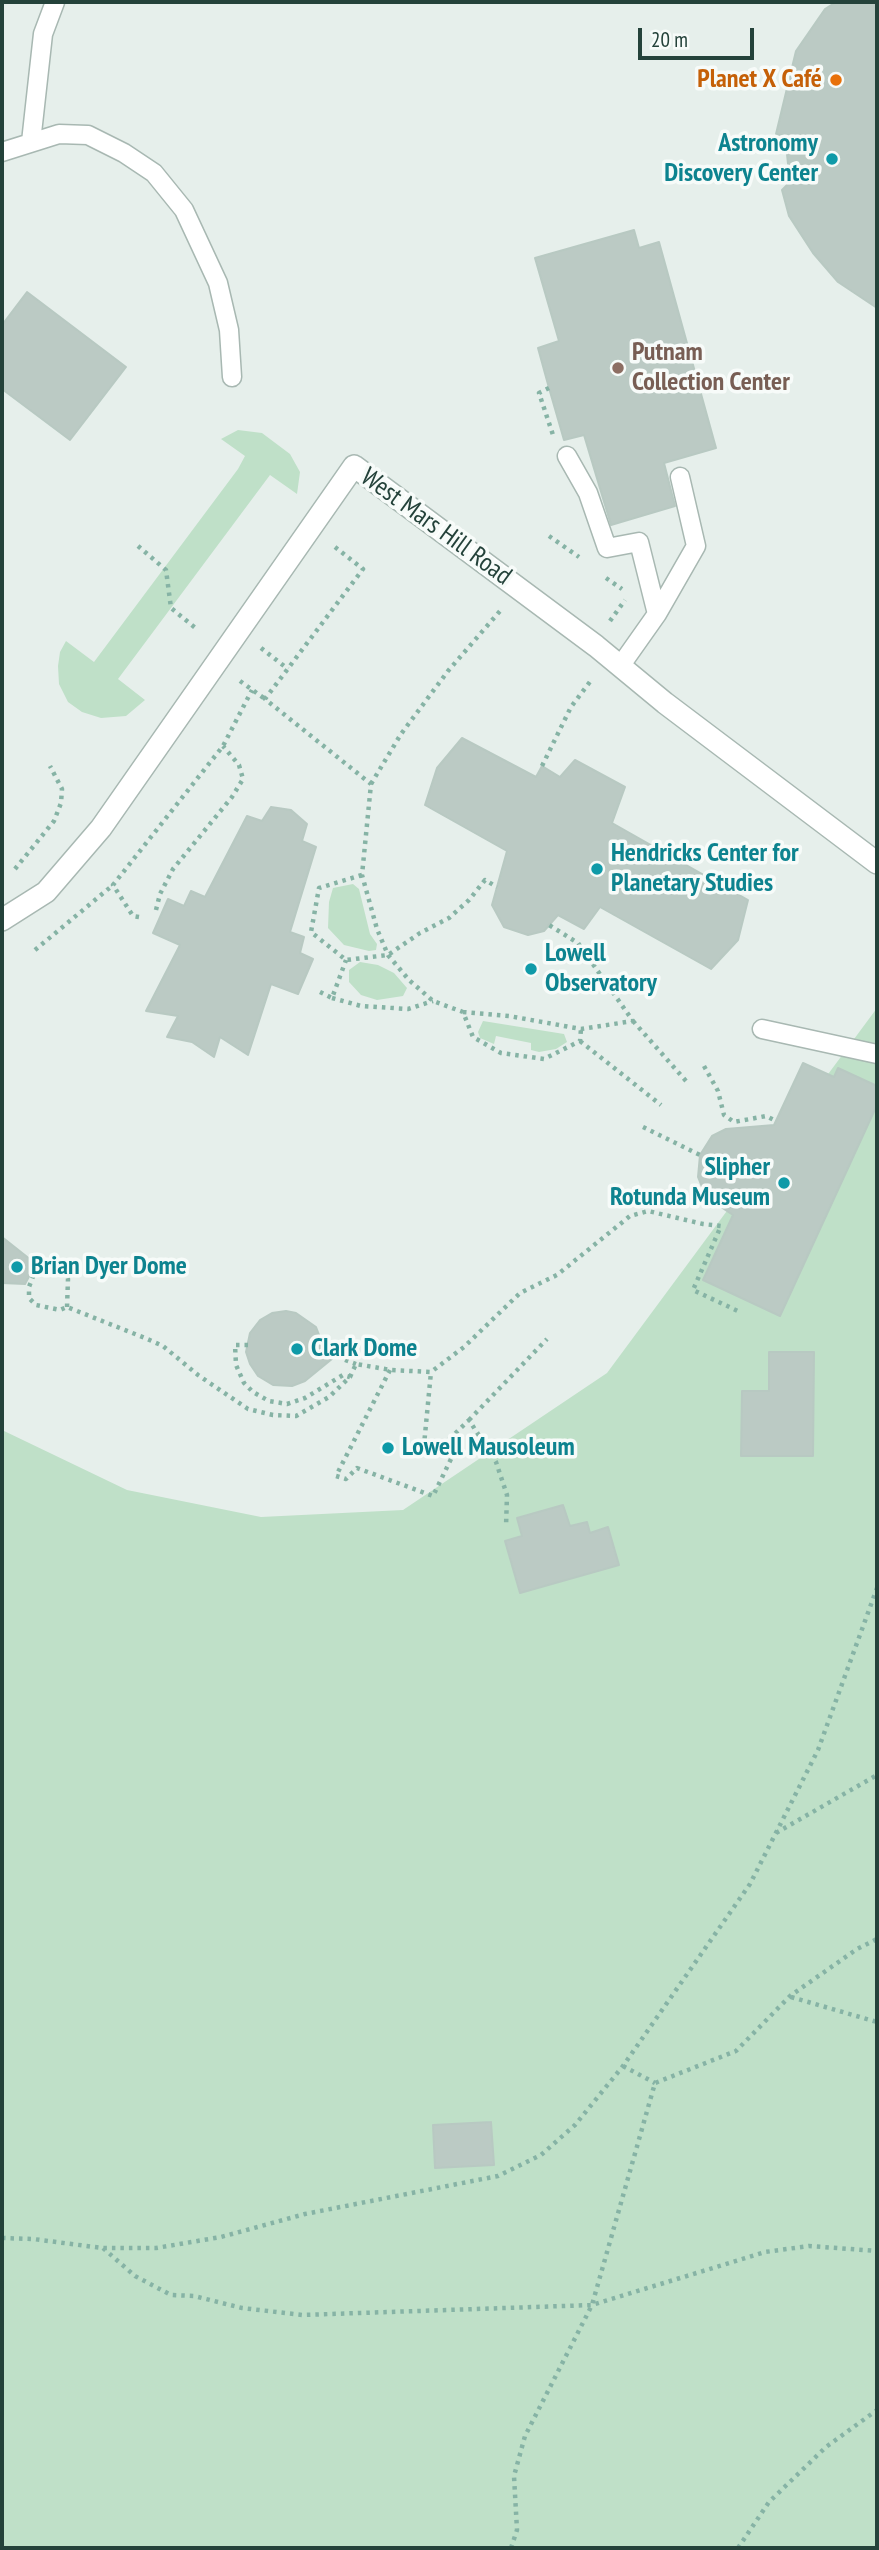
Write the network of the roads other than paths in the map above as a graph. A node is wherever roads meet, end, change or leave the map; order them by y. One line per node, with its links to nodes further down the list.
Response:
1 (55, 2): 2 (lane)
2 (31, 142): 3 (lane); 4 (lane)
3 (2, 152)
4 (232, 377)
5 (567, 456): 7 (lane)
6 (680, 477): 7 (lane)
7 (657, 614): 8 (lane)
8 (621, 665): 9 (street, West Mars Hill Road); 10 (street, West Mars Hill Road)
9 (877, 863)
10 (2, 920)
11 (762, 1028): 12 (lane)
12 (877, 1054)

